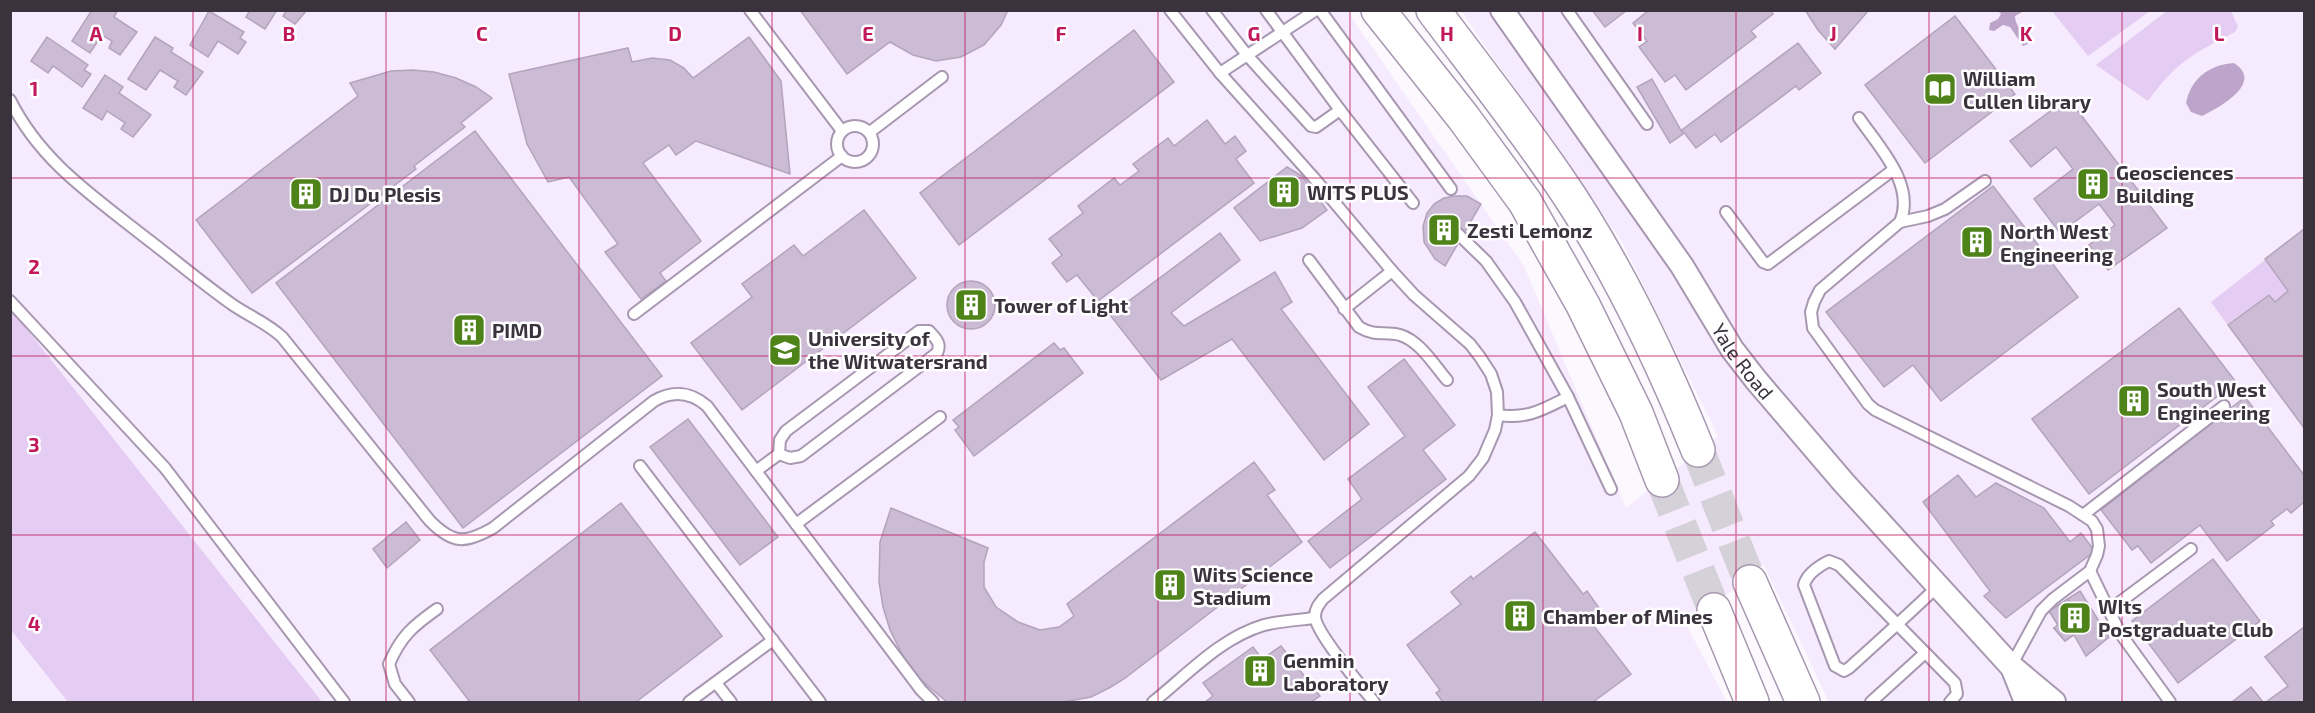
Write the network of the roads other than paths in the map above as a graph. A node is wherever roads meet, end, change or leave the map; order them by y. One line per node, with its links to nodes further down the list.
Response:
1 (750, 10): 18 (lane)
2 (1170, 10): 12 (lane)
3 (1212, 10): 11 (lane)
4 (1266, 10): 10 (lane)
5 (1318, 10): 10 (lane); 23 (lane)
6 (1378, 10): 42 (highway)
7 (1434, 10): 38 (highway)
8 (1567, 10): 17 (lane)
9 (1508, 15): 49 (street, Yale Road)
10 (1283, 32): 11 (lane); 15 (lane)
11 (1247, 55): 12 (lane); 15 (lane)
12 (1220, 73): 29 (lane)
13 (942, 77): 19 (lane)
14 (11, 100): 41 (lane)
15 (1340, 110): 24 (lane)
16 (1859, 118): 21 (lane)
17 (1647, 124)
18 (842, 131): 19 (lane); 20 (lane)
19 (870, 132): 20 (lane)
20 (842, 156): 32 (lane)
21 (1893, 170): 25 (lane); 26 (lane)
22 (1985, 181): 26 (lane)
23 (1451, 189)
24 (1413, 203)
25 (1726, 212)
26 (1900, 222): 44 (lane)
27 (1455, 231): 34 (lane)
28 (1309, 260): 31 (lane)
29 (1392, 271): 31 (lane); 36 (lane)
30 (10, 301): 59 (lane)
31 (1344, 309): 33 (lane)
32 (634, 314)
33 (1447, 381)
34 (1568, 397): 36 (lane); 43 (lane)
35 (2224, 406): 44 (lane)
36 (1498, 415): 53 (lane)
37 (940, 417): 45 (lane)
38 (1698, 450)
39 (779, 454): 39 (lane); 41 (lane)
40 (640, 466): 55 (lane)
41 (756, 471): 45 (lane)
42 (1662, 480)
43 (1611, 489)
44 (2083, 514): 47 (lane)
45 (796, 524): 64 (lane)
46 (2191, 549): 52 (lane)
47 (2090, 571): 52 (lane); 57 (lane)
48 (1750, 582): 68 (highway)
49 (1938, 586): 54 (lane); 57 (street, Yale Road)
50 (438, 609): 60 (lane)
51 (1714, 610): 67 (highway)
52 (2108, 611): 73 (lane)
53 (1315, 618): 65 (lane); 66 (lane)
54 (1897, 624): 54 (lane); 56 (lane)
55 (773, 639): 58 (lane); 63 (lane)
56 (1925, 653): 69 (lane); 70 (lane)
57 (2011, 666): 71 (street, Yale Road); 72 (street, Yale Road)
58 (716, 683): 61 (lane); 62 (lane)
59 (344, 702)
60 (409, 702)
61 (689, 702)
62 (731, 702)
63 (820, 702)
64 (933, 702)
65 (1153, 702)
66 (1374, 702)
67 (1752, 702)
68 (1803, 702)
69 (1871, 702)
70 (1950, 702)
71 (2026, 702)
72 (2054, 702)
73 (2170, 702)

